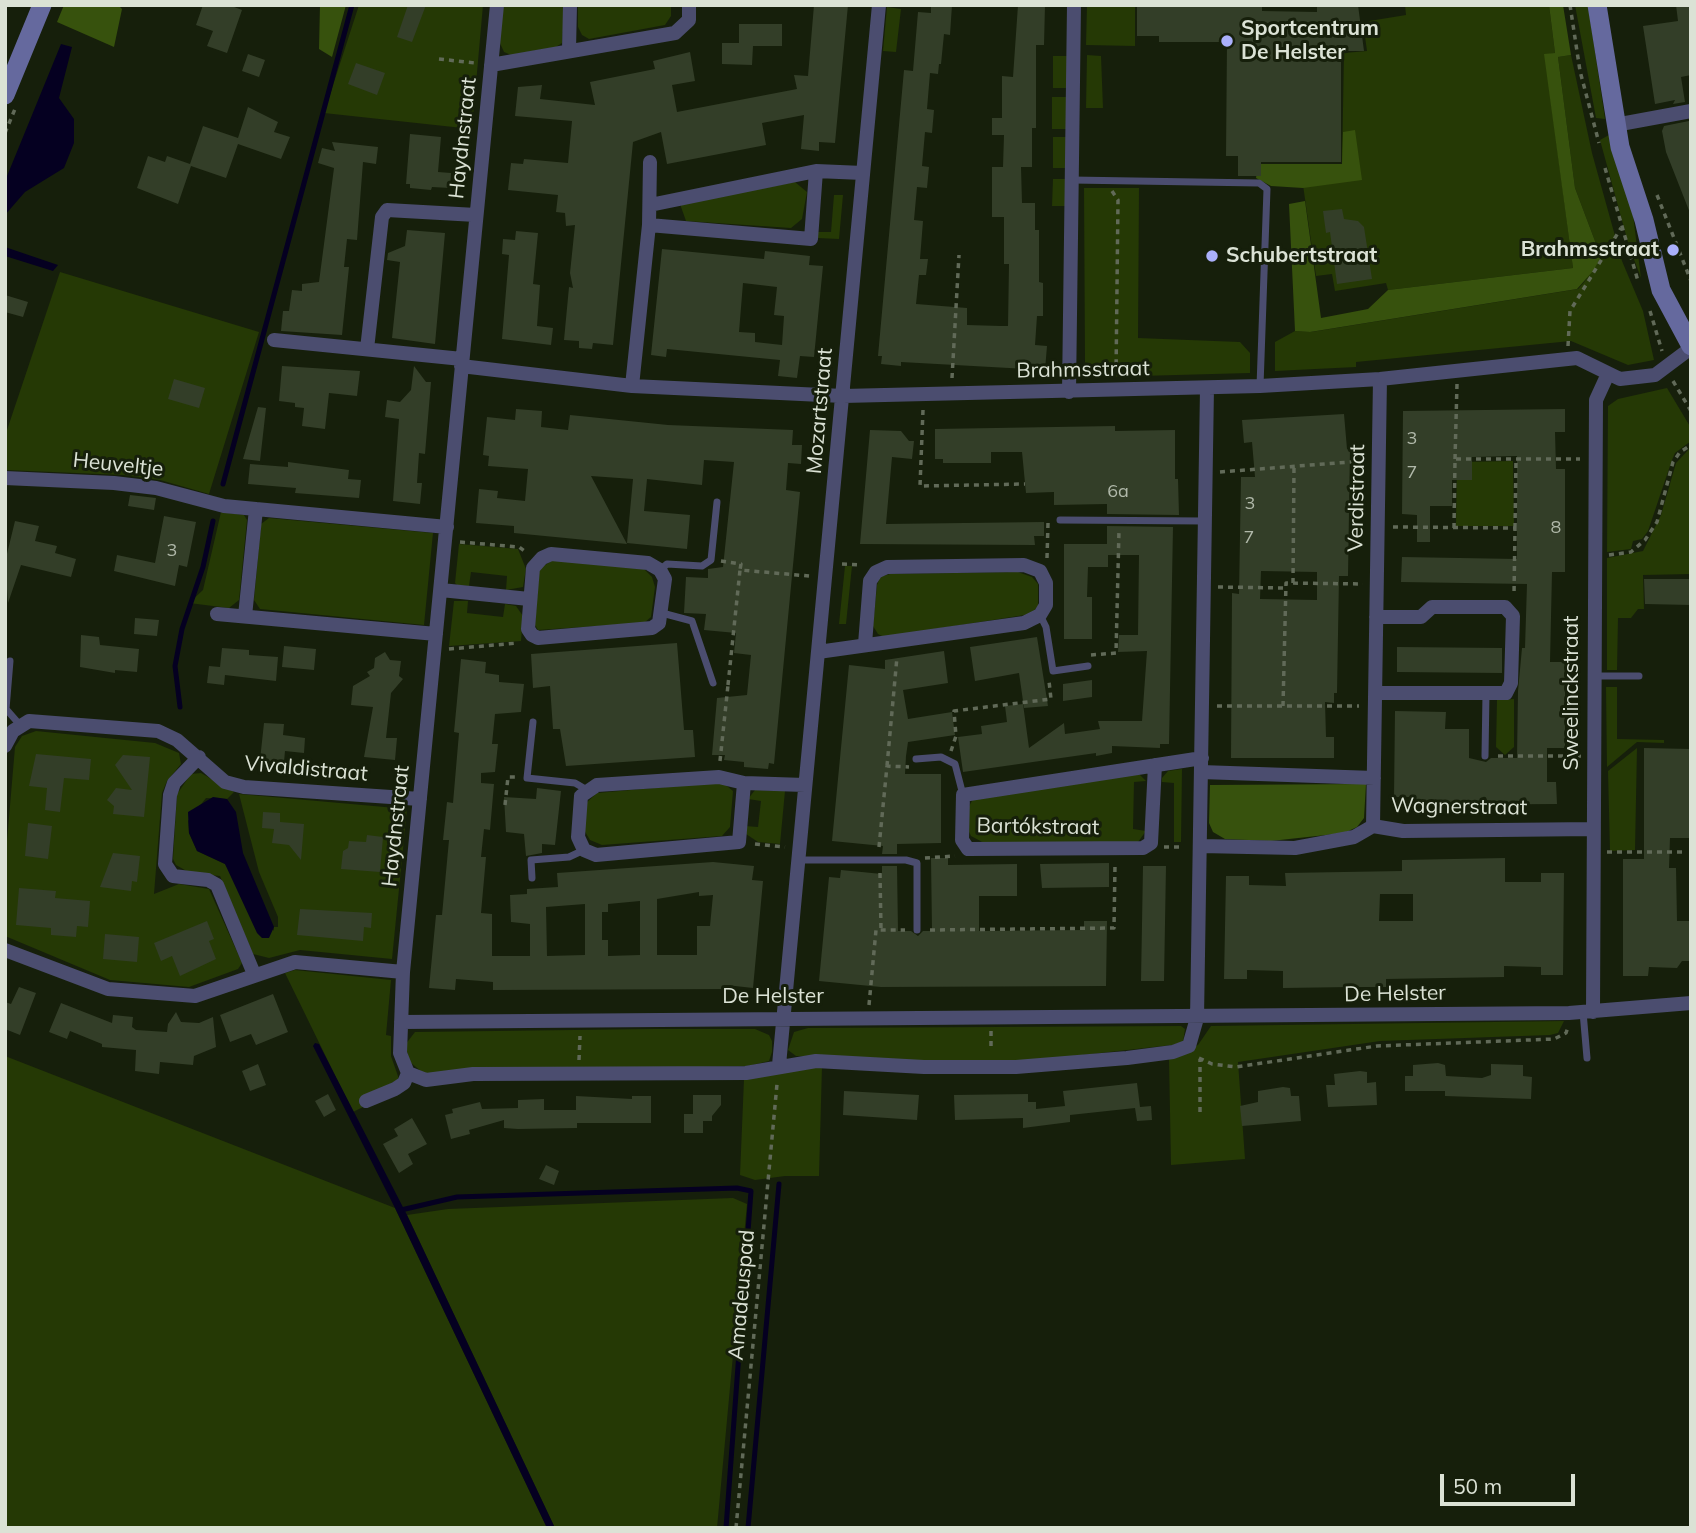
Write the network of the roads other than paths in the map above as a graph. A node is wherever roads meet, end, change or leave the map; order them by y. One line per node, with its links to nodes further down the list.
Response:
1 (42, 5): 10 (street)
2 (497, 5): 9 (street, Haydnstraat)
3 (570, 5): 8 (street)
4 (689, 5): 8 (street, Haydnstraat)
5 (879, 5): 15 (street, Mozartstraat)
6 (1074, 5): 16 (street)
7 (1597, 5): 12 (street)
8 (569, 50): 9 (street, Haydnstraat)
9 (491, 65): 18 (street, Haydnstraat)
10 (5, 95)
11 (1691, 111): 12 (street)
12 (1615, 125): 21 (street)
13 (650, 162): 17 (street)
14 (816, 171): 15 (street); 17 (street); 19 (street)
15 (863, 173): 30 (street, Mozartstraat)
16 (1072, 180): 26 (lane); 29 (street)
17 (650, 205): 19 (street)
18 (476, 215): 22 (street, Haydnstraat); 23 (street, Haydnstraat)
19 (649, 225): 27 (street)
20 (274, 340): 22 (street)
21 (1691, 347): 24 (street)
22 (366, 349): 23 (street)
23 (462, 362): 27 (street, Brahmsstraat); 36 (street, Haydnstraat)
24 (1607, 376): 25 (street, Brahmsstraat); 50 (street, Sweelinckstraat)
25 (1380, 379): 26 (street, Brahmsstraat); 44 (street, Verdistraat)
26 (1260, 386): 28 (street, Brahmsstraat)
27 (632, 387): 30 (street, Brahmsstraat)
28 (1207, 388): 29 (street, Brahmsstraat); 35 (street)
29 (1069, 392): 30 (street, Brahmsstraat)
30 (842, 396): 47 (street, Mozartstraat)
31 (5, 478): 33 (street, Heuveltje)
32 (717, 502): 37 (lane)
33 (256, 509): 36 (street); 43 (street)
34 (1060, 520): 35 (lane)
35 (1205, 521): 62 (street)
36 (446, 534): 38 (street, Haydnstraat)
37 (660, 570): 39 (street); 40 (street)
38 (441, 590): 39 (street); 45 (street, Haydnstraat)
39 (529, 599): 40 (street)
40 (662, 613): 52 (lane)
41 (217, 614): 43 (street)
42 (1040, 615): 46 (street); 46 (street); 49 (lane)
43 (245, 616): 45 (street)
44 (1376, 617): 53 (street); 54 (street, Verdistraat)
45 (436, 634): 68 (street, Haydnstraat)
46 (865, 644): 47 (street)
47 (818, 652): 65 (street, Mozartstraat)
48 (10, 661): 56 (lane)
49 (1088, 666)
50 (1593, 676): 51 (lane); 70 (street, Sweelinckstraat)
51 (1639, 676)
52 (713, 683)
53 (1486, 692): 54 (street); 58 (lane)
54 (1376, 699): 63 (street, Verdistraat)
55 (533, 722): 66 (lane)
56 (20, 725): 57 (street); 59 (street, Vivaldistraat)
57 (5, 746)
58 (1485, 756)
59 (199, 757): 68 (street, Vivaldistraat); 78 (street)
60 (916, 760): 67 (lane)
61 (1155, 765): 62 (street, Bartókstraat); 67 (street, Bartókstraat); 67 (street, Bartókstraat)
62 (1201, 765): 63 (street, Wagnerstraat); 71 (street)
63 (1374, 778): 69 (street, Verdistraat)
64 (744, 783): 65 (street); 66 (street); 72 (street)
65 (805, 785): 73 (street, Mozartstraat)
66 (587, 790): 72 (street)
67 (962, 794)
68 (420, 799): 77 (street, Haydnstraat)
69 (1373, 826): 70 (street, Wagnerstraat); 71 (street, Wagnerstraat)
70 (1594, 829): 80 (street, Sweelinckstraat)
71 (1200, 846): 82 (street)
72 (584, 850): 74 (lane)
73 (798, 854): 75 (lane); 81 (street, Mozartstraat)
74 (532, 878)
75 (917, 930)
76 (5, 950): 78 (street)
77 (403, 972): 78 (street); 83 (street, Haydnstraat)
78 (254, 974)
79 (1691, 1003): 80 (street, De Helster)
80 (1582, 1013): 82 (street, De Helster); 84 (lane)
81 (783, 1018): 82 (street, De Helster); 83 (street, De Helster); 85 (street, Mozartstraat)
82 (1197, 1018): 85 (street)
83 (401, 1022): 86 (street)
84 (1587, 1058)
85 (779, 1066): 86 (street)
86 (408, 1073): 87 (street)
87 (366, 1101)

